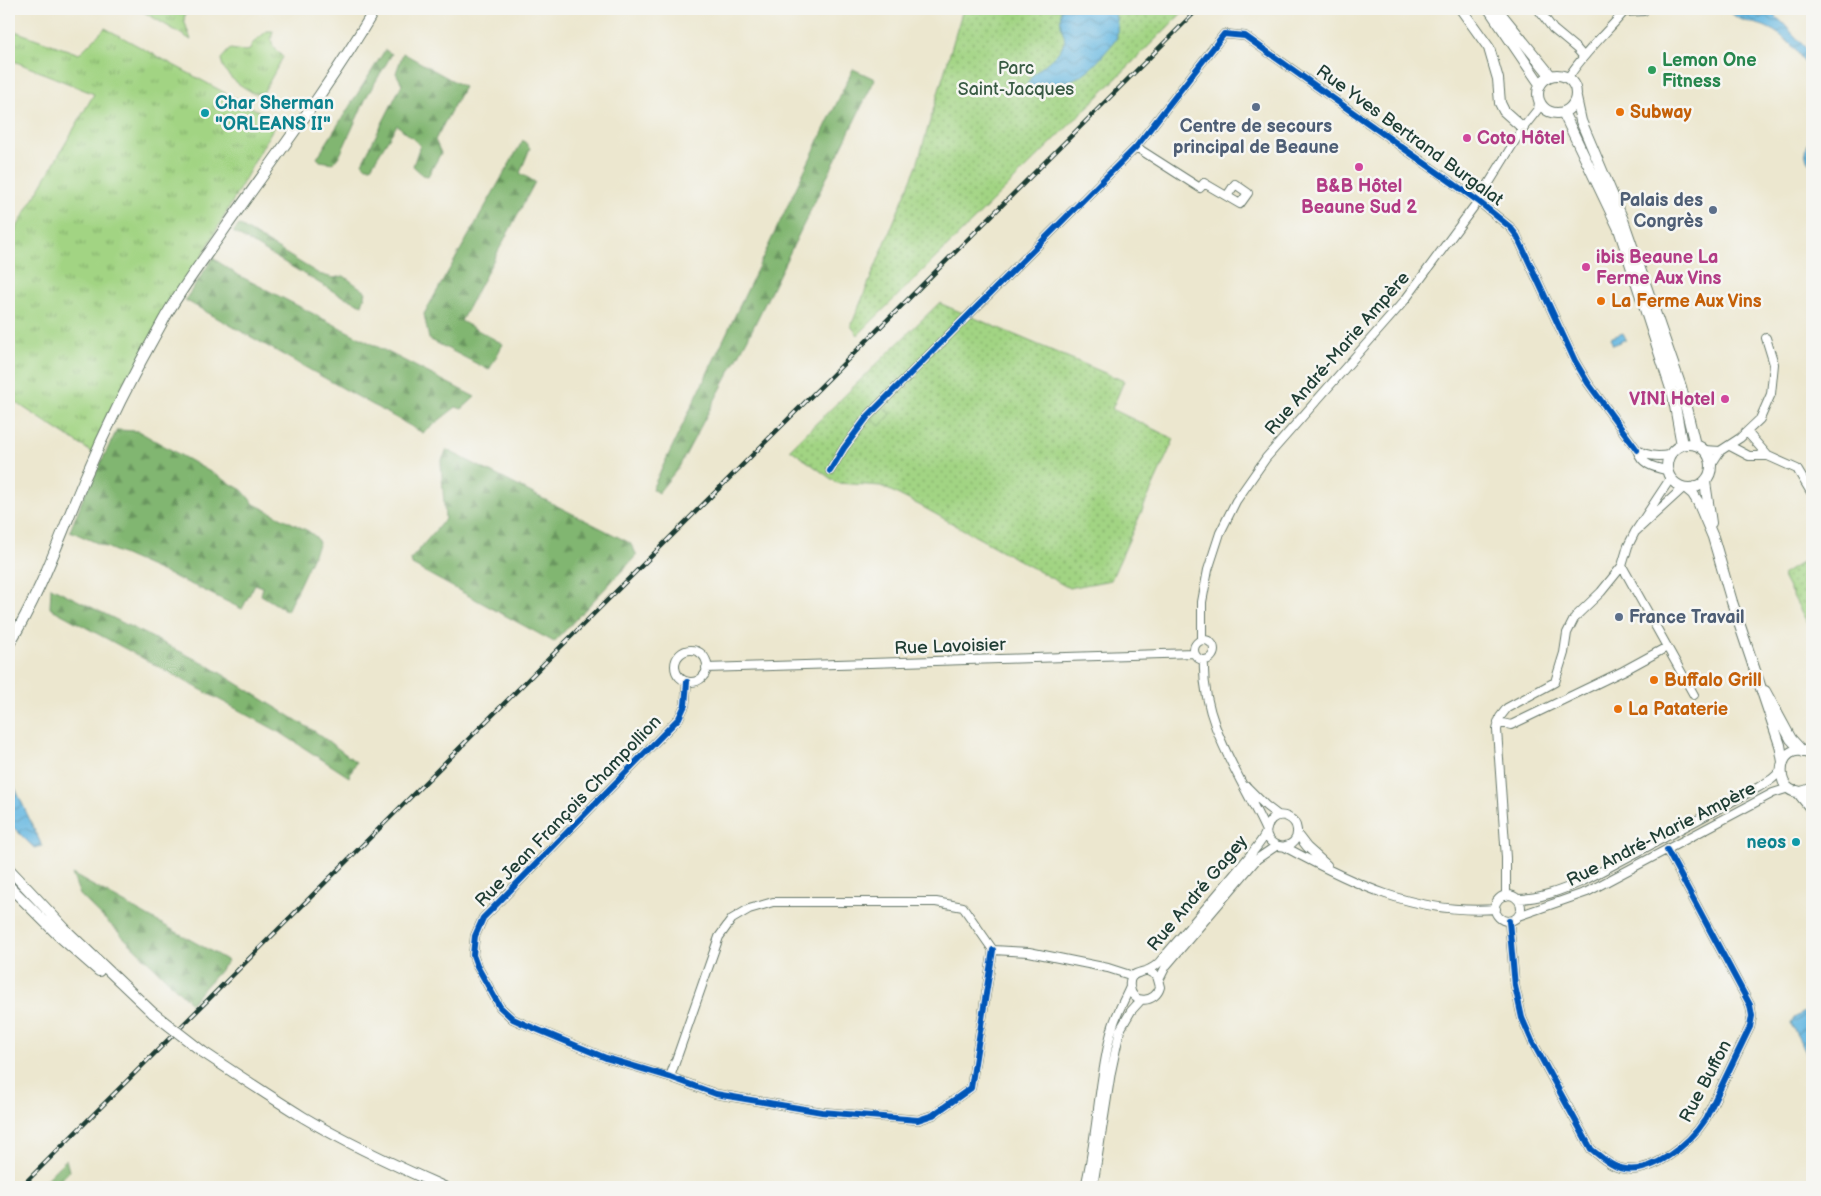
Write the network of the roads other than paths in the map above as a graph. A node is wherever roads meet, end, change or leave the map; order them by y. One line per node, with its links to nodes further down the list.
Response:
1 (374, 9): 37 (main road)
2 (1461, 9): 14 (main road)
3 (1489, 9): 10 (main road)
4 (1497, 9): 8 (main road)
5 (1538, 9): 7 (street)
6 (1644, 11): 7 (street)
7 (1583, 56): 9 (street)
8 (1551, 76): 9 (main road); 10 (main road)
9 (1568, 78): 11 (main road)
10 (1540, 84): 12 (main road)
11 (1576, 98): 13 (main road); 22 (main road)
12 (1540, 103): 13 (main road); 14 (street, Rue André-Marie Ampère)
13 (1563, 112): 20 (main road)
14 (1523, 128): 17 (street, Rue André-Marie Ampère)
15 (1136, 147): 16 (street); 17 (street, Rue Yves Bertrand Burgalat); 28 (street)
16 (1227, 196)
17 (1478, 201): 23 (street, Rue Yves Bertrand Burgalat); 36 (street, Rue André-Marie Ampère)
18 (1766, 338): 19 (street)
19 (1747, 432): 21 (street); 26 (street)
20 (1682, 445): 22 (main road); 25 (main road)
21 (1730, 446): 24 (street); 26 (street)
22 (1700, 447): 24 (street); 27 (main road)
23 (1637, 450): 25 (street); 29 (street, Rue Yves Bertrand Burgalat)
24 (1720, 451): 27 (street)
25 (1669, 455): 29 (main road)
26 (1768, 456): 32 (street)
27 (1711, 465): 30 (main road)
28 (830, 471)
29 (1668, 475): 31 (main road); 33 (street)
30 (1705, 482): 31 (main road); 34 (main road)
31 (1685, 488): 33 (street); 34 (main road)
32 (1812, 494)
33 (1635, 532): 35 (street)
34 (1713, 537): 43 (main road)
35 (1622, 566): 38 (street); 45 (street)
36 (1202, 639): 39 (street, Rue André-Marie Ampère); 40 (street)
37 (9, 644)
38 (1667, 647): 44 (street); 45 (street)
39 (1194, 653): 40 (street); 41 (street, Rue Lavoisier)
40 (1204, 660): 48 (street)
41 (706, 668): 42 (street); 42 (street)
42 (687, 682): 73 (street, Rue Jean François Champollion)
43 (1760, 683): 46 (main road); 47 (main road)
44 (1694, 695)
45 (1498, 722): 61 (street)
46 (1807, 753): 47 (main road)
47 (1782, 766): 50 (main road); 62 (street, Rue André-Marie Ampère)
48 (1242, 782): 52 (street); 53 (street)
49 (1812, 788): 50 (main road)
50 (1793, 789): 51 (main road); 57 (street, Rue André-Marie Ampère)
51 (1812, 810)
52 (1278, 816): 53 (street); 54 (street)
53 (1266, 831): 55 (street); 67 (street, Rue André Gagey)
54 (1297, 834): 56 (street); 59 (street)
55 (1276, 846): 56 (street); 69 (street, Rue André Gagey)
56 (1285, 846): 59 (street)
57 (1667, 850): 64 (street, Rue André-Marie Ampère); 65 (street, Rue Buffon)
58 (9, 868): 72 (main road)
59 (1334, 872): 63 (street)
60 (9, 886): 72 (main road)
61 (1506, 896): 62 (street, Rue André-Marie Ampère); 63 (street)
62 (1517, 899): 64 (street)
63 (1496, 909): 65 (street)
64 (1518, 916): 65 (street, Rue André-Marie Ampère)
65 (1509, 921)
66 (993, 950): 68 (street); 73 (street, Rue Jean François Champollion); 73 (street)
67 (1148, 971): 68 (street); 69 (street)
68 (1133, 976): 70 (street)
69 (1159, 980): 71 (street)
70 (1130, 987): 71 (street); 75 (street)
71 (1141, 1000): 76 (street)
72 (153, 1013): 74 (main road, bridge)
73 (670, 1077)
74 (444, 1187)
75 (1085, 1187)
76 (1093, 1187)

